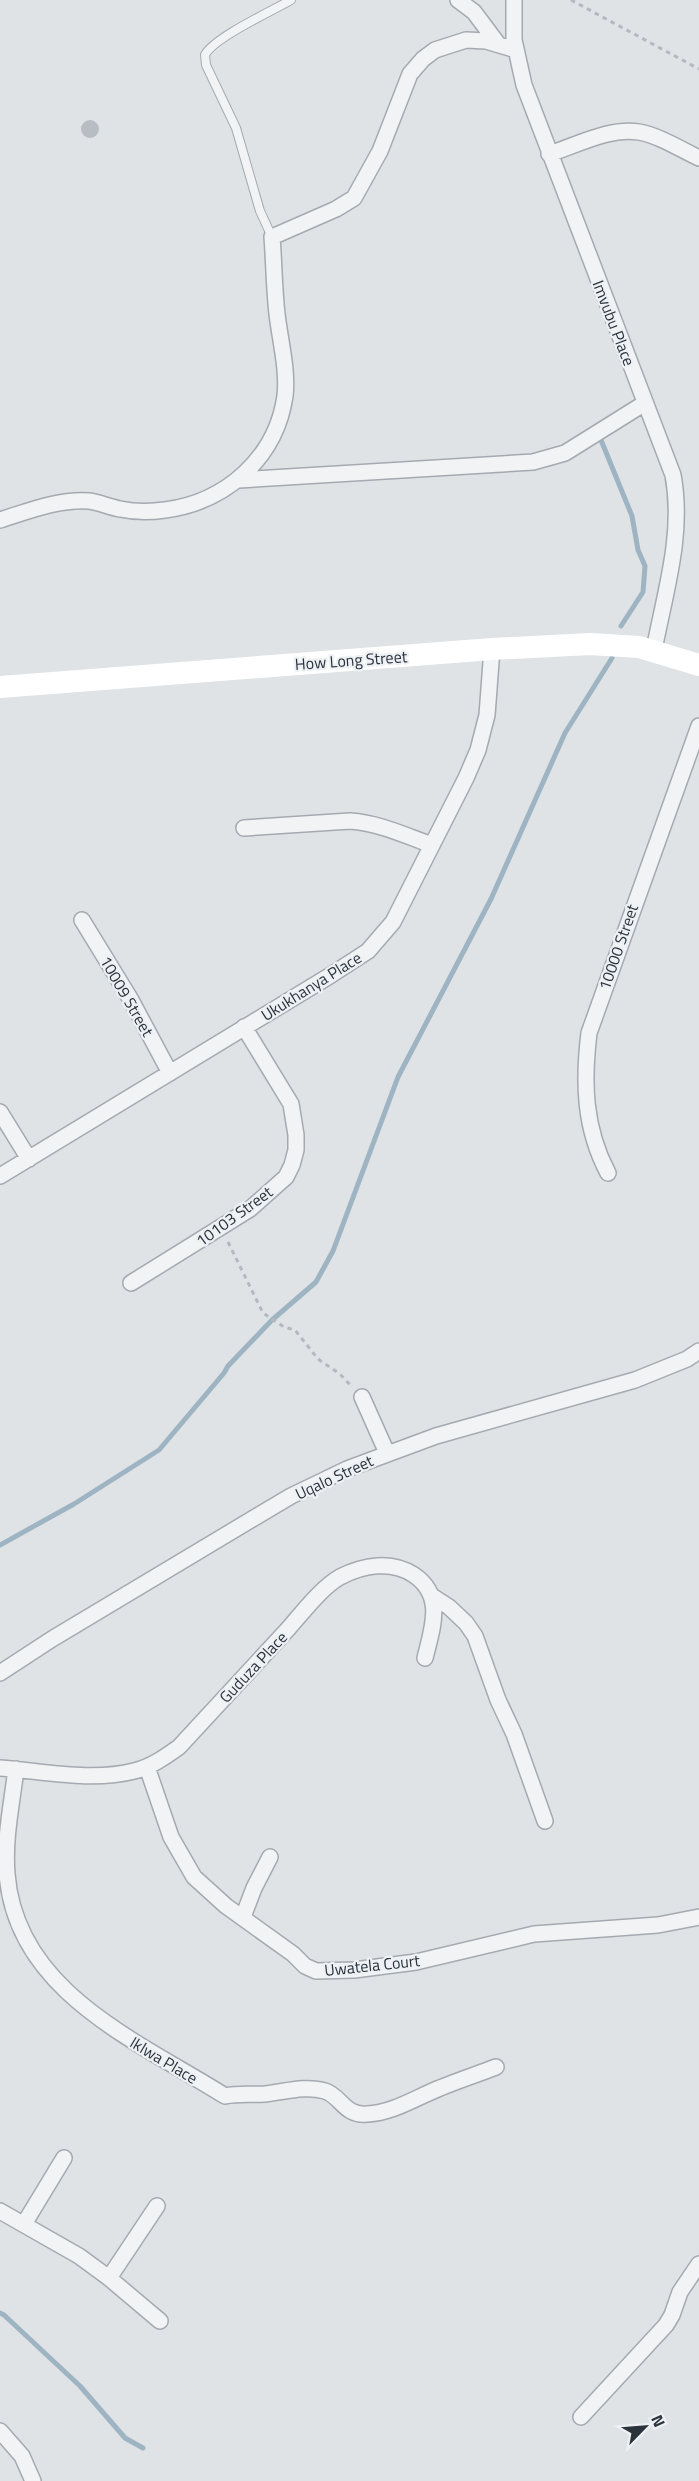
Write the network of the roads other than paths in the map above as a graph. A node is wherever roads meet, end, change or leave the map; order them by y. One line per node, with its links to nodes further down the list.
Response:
1 (291, 0): 8 (lane)
2 (458, 0): 4 (street)
3 (514, 0): 5 (street, Imvubu Place)
4 (498, 44): 5 (street); 8 (street)
5 (516, 50): 6 (street, Imvubu Place)
6 (549, 154): 7 (street); 9 (street, Imvubu Place)
7 (699, 159)
8 (272, 237): 10 (street)
9 (645, 403): 10 (street); 13 (street, Imvubu Place)
10 (239, 480): 11 (street)
11 (0, 520)
12 (492, 649): 13 (street, How Long Street); 15 (street, How Long Street); 18 (street, Ukukhanya Place)
13 (654, 650): 14 (street, How Long Street)
14 (699, 665)
15 (0, 687)
16 (699, 726): 24 (street, 10000 Street)
17 (244, 828): 18 (street)
18 (432, 845): 20 (street, Ukukhanya Place)
19 (82, 920): 21 (street, 10009 Street)
20 (244, 1027): 21 (street, Ukukhanya Place); 26 (street, 10103 Street)
21 (170, 1072): 23 (street, Ukukhanya Place)
22 (0, 1112): 23 (street)
23 (29, 1160): 25 (street, Ukukhanya Place)
24 (608, 1173)
25 (0, 1176)
26 (131, 1283)
27 (699, 1351): 29 (street, Uqalo Street)
28 (362, 1396): 29 (street)
29 (387, 1453): 32 (street, Uqalo Street)
30 (432, 1596): 31 (street); 33 (street, Guduza Place); 36 (street, Guduza Place)
31 (425, 1658)
32 (0, 1673)
33 (147, 1767): 35 (street, Guduza Place); 38 (street, Uwatela Court)
34 (0, 1768): 35 (street, Guduza Place)
35 (16, 1769): 40 (street, Iklwa Place)
36 (545, 1821)
37 (270, 1857): 38 (street)
38 (243, 1917): 39 (street, Uwatela Court)
39 (699, 1917)
40 (496, 2067)
41 (64, 2158): 44 (street)
42 (157, 2206): 46 (street)
43 (0, 2211): 44 (street)
44 (24, 2224): 46 (street)
45 (699, 2264): 48 (street)
46 (109, 2278): 47 (street)
47 (160, 2321)
48 (581, 2416)
49 (0, 2431): 50 (street)
50 (33, 2481)

